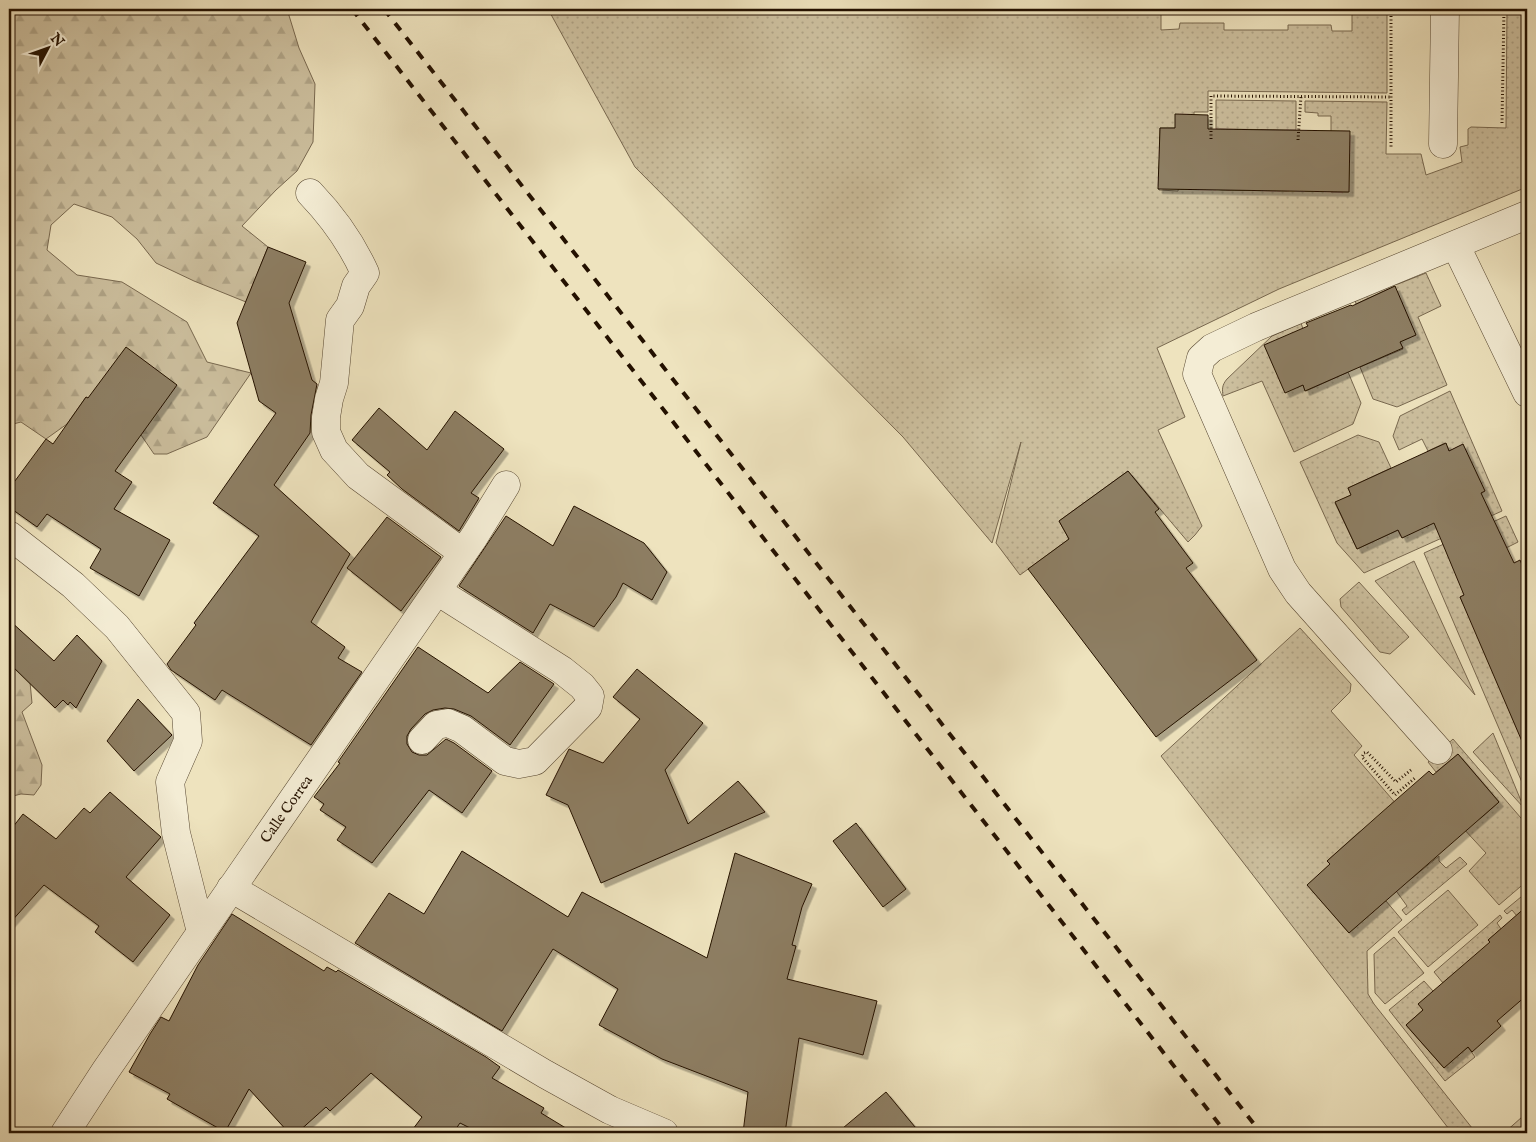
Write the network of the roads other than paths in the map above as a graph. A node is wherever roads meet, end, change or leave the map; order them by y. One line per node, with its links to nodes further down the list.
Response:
1 (1444, 9): 2 (street)
2 (1442, 144)
3 (310, 193): 9 (street)
4 (1527, 215): 5 (street)
5 (1456, 246): 6 (street); 12 (street)
6 (1527, 393)
7 (506, 485): 9 (street, Calle Correa)
8 (9, 535): 14 (street)
9 (463, 554): 10 (street, Calle Correa)
10 (437, 591): 11 (street); 13 (street, Calle Correa)
11 (422, 740)
12 (1436, 748)
13 (231, 888): 14 (street, Calle Correa); 16 (street)
14 (201, 932): 15 (street, Calle Correa)
15 (65, 1133)
16 (664, 1133)

